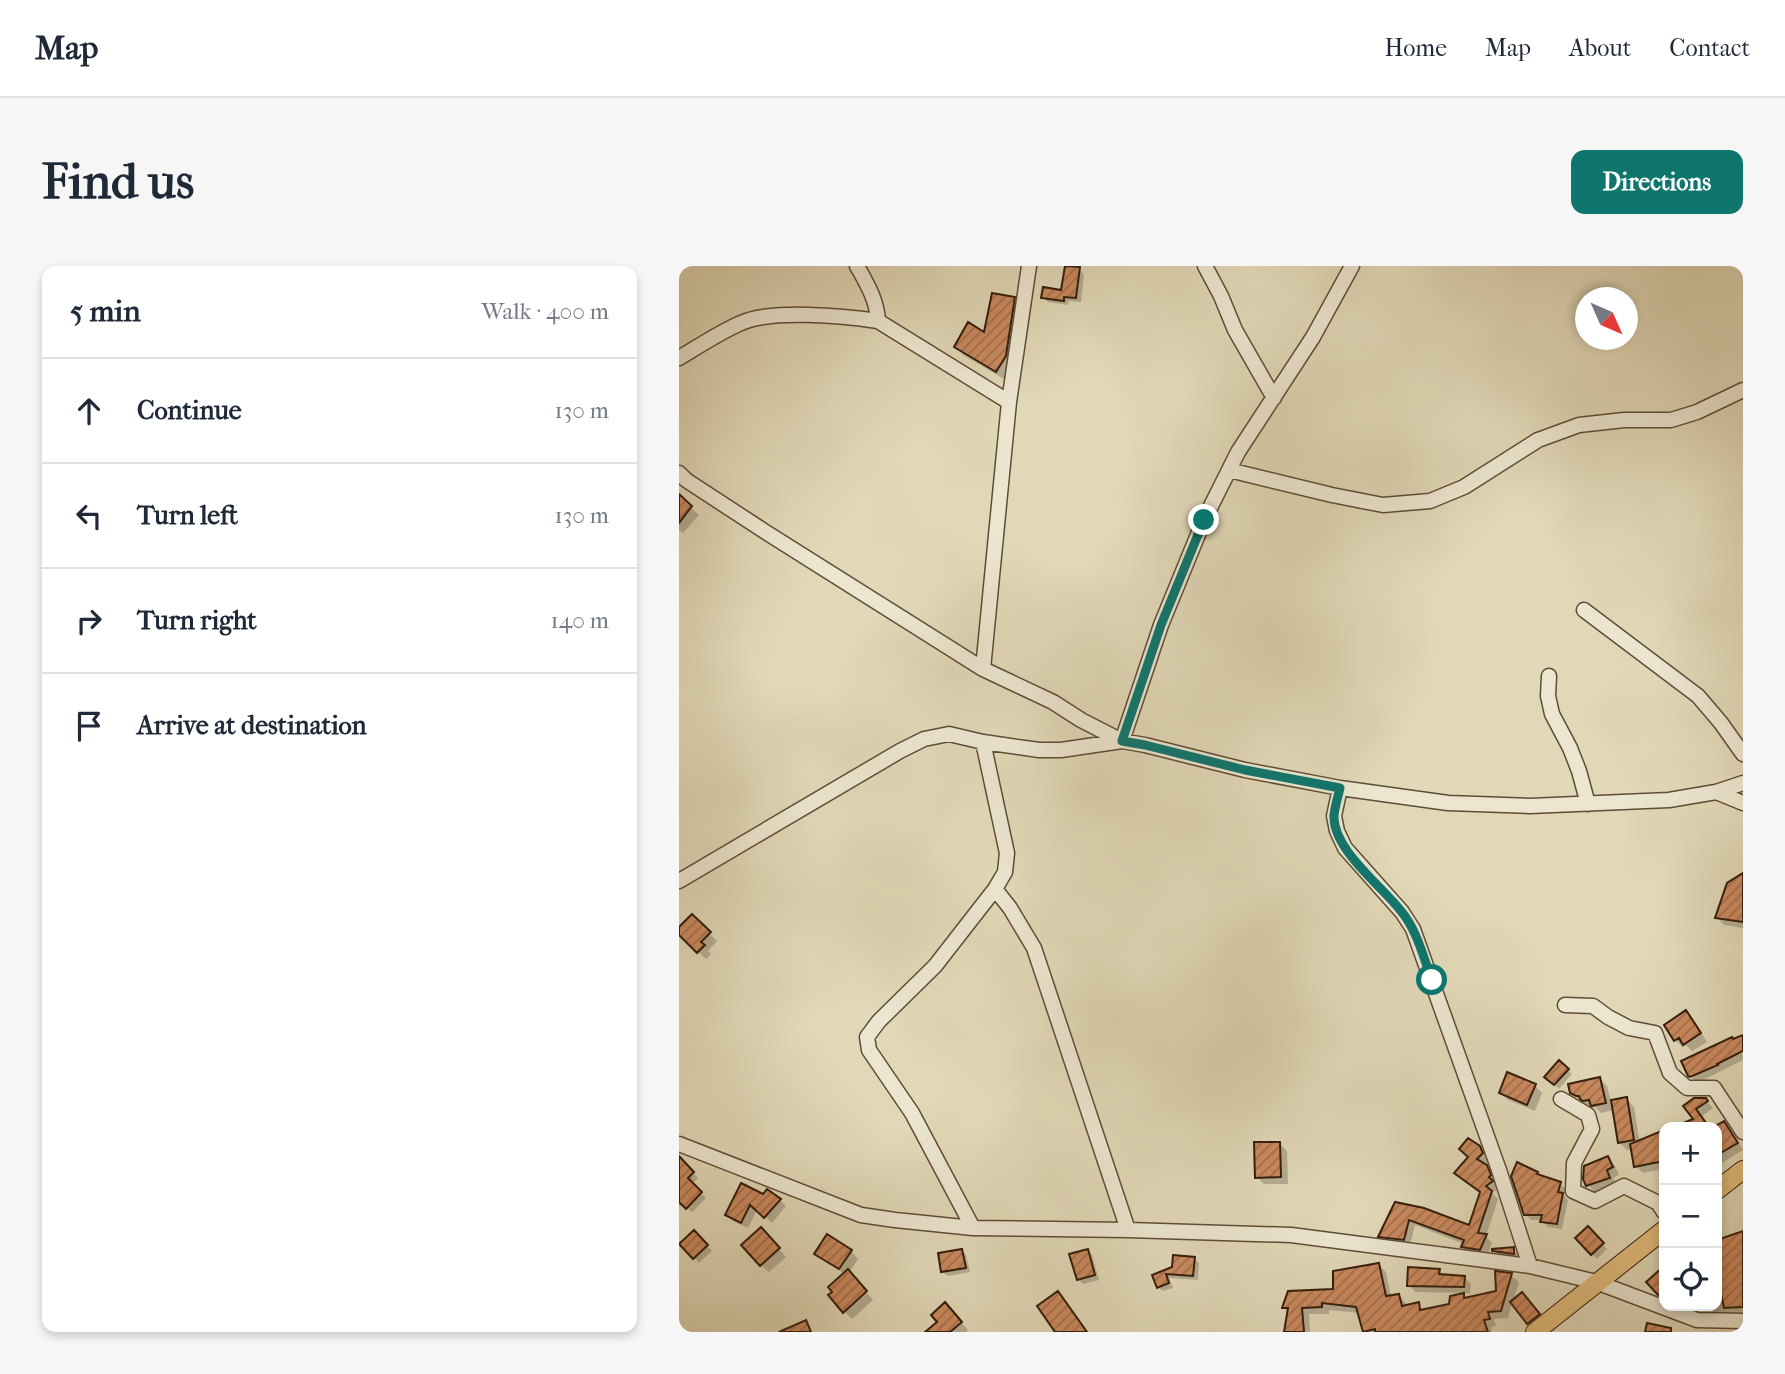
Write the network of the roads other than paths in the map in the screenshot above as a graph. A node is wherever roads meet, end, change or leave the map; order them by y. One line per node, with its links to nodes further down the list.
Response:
1 (857, 266): 5 (street)
2 (1028, 266): 9 (street)
3 (1205, 266): 8 (street)
4 (1352, 266): 8 (street)
5 (878, 321): 6 (street); 9 (street)
6 (679, 358)
7 (1743, 390): 10 (street)
8 (1274, 398): 10 (street)
9 (1009, 402): 13 (street)
10 (1229, 470): 15 (street)
11 (679, 473): 13 (street)
12 (1584, 610): 17 (street)
13 (983, 668): 15 (street)
14 (1549, 676): 22 (street)
15 (1122, 741): 16 (street); 19 (street)
16 (983, 743): 23 (street); 24 (street)
17 (1743, 754)
18 (1743, 783): 20 (street)
19 (1340, 788): 22 (street); 35 (street)
20 (1716, 792): 21 (street); 22 (street)
21 (1743, 803)
22 (1588, 804)
23 (681, 876)
24 (995, 889): 32 (street); 33 (street)
25 (1566, 1005): 27 (street)
26 (1561, 1099): 31 (street)
27 (1743, 1132)
28 (679, 1144): 32 (street)
29 (1743, 1170): 30 (main road)
30 (1722, 1186)
31 (1659, 1204)
32 (973, 1228): 33 (street)
33 (1128, 1230): 35 (street)
34 (1659, 1234): 36 (main road)
35 (1530, 1266): 36 (street)
36 (1596, 1282): 37 (street); 38 (main road)
37 (1743, 1321)
38 (1535, 1332)

